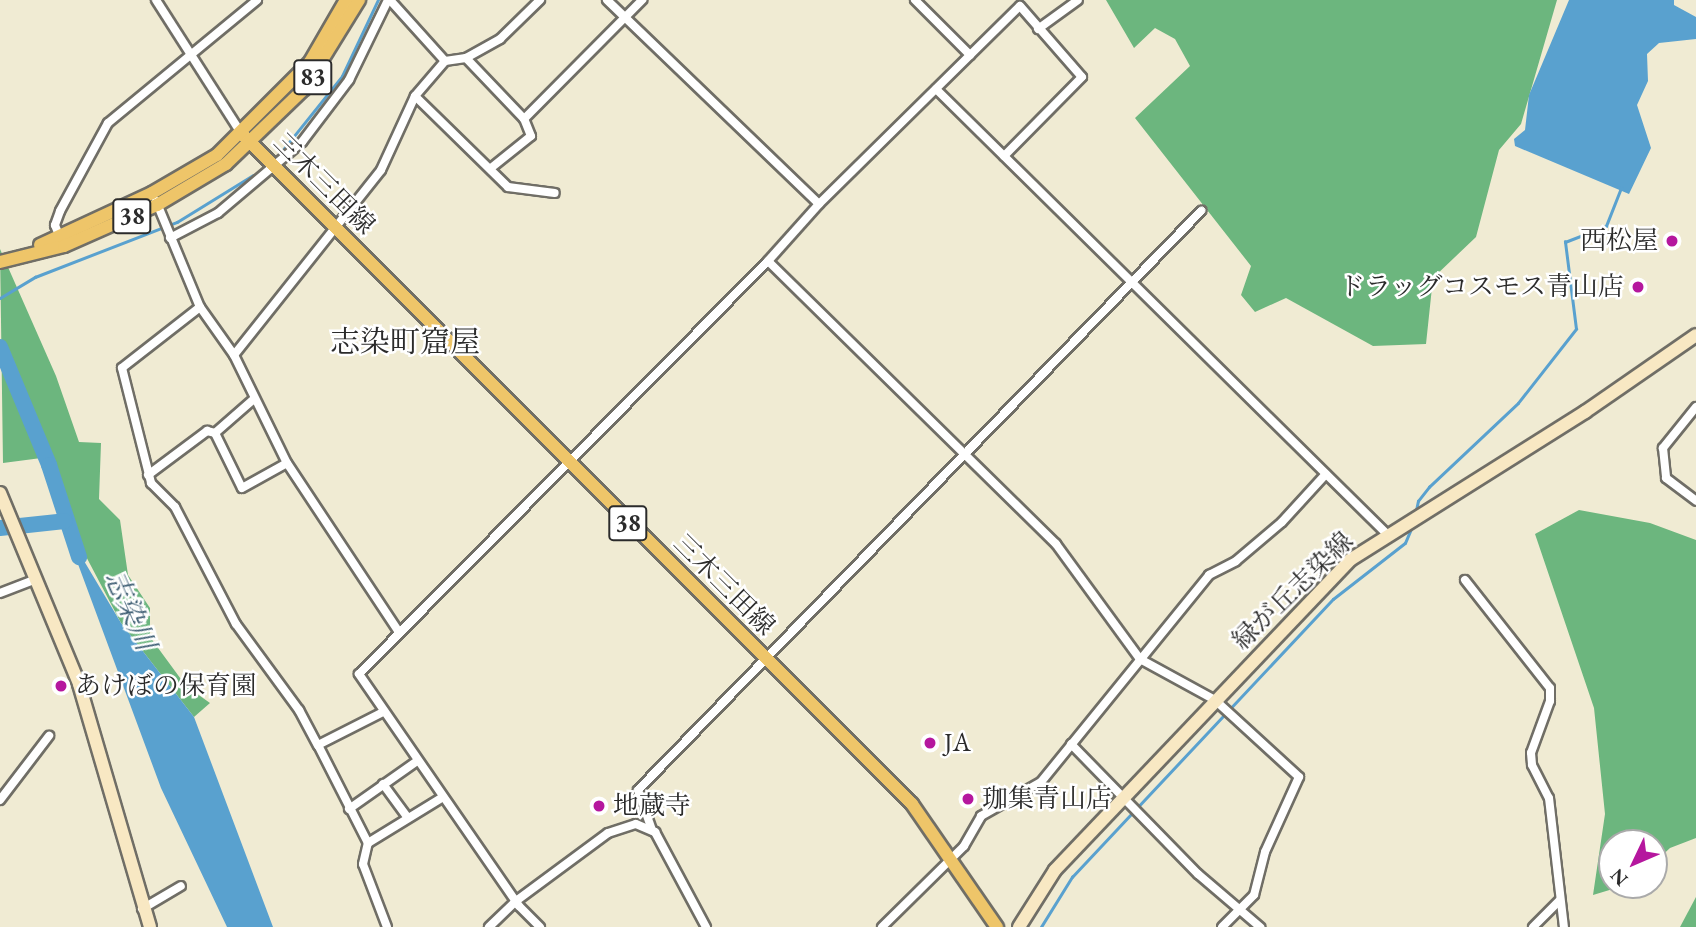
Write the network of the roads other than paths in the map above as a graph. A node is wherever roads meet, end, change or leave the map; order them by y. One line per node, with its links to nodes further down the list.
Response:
1 (156, 0): 13 (street)
2 (257, 0): 13 (street)
3 (346, 0): 20 (main road, 83)
4 (359, 0): 21 (main road, 83)
5 (389, 0): 16 (street); 23 (street)
6 (540, 0): 15 (street)
7 (607, 0): 11 (street)
8 (642, 0): 11 (street)
9 (915, 0): 14 (street)
10 (1077, 0): 12 (street)
11 (625, 17): 19 (street); 27 (street)
12 (1038, 29): 14 (street); 22 (street)
13 (192, 53): 20 (street); 31 (street)
14 (970, 55): 17 (street)
15 (466, 58): 16 (street); 19 (street)
16 (445, 61): 18 (street)
17 (936, 89): 22 (street); 27 (street)
18 (415, 96): 24 (street); 29 (street)
19 (524, 119): 24 (street)
20 (241, 133): 21 (main road, 三木三田線 / 38); 26 (main road, 三木三田線 / 38)
21 (251, 143): 23 (main road, 三木三田線 / 38); 26 (main road, 三木三田線 / 38)
22 (1004, 156): 34 (street)
23 (275, 169): 29 (main road, 三木三田線 / 38); 30 (street)
24 (491, 169): 25 (street)
25 (555, 193)
26 (155, 199): 30 (street); 31 (main road, 三木三田線 / 38)
27 (819, 204): 33 (street)
28 (1201, 211): 34 (street)
29 (337, 230): 37 (street); 43 (main road, 三木三田線 / 38)
30 (169, 235): 35 (street)
31 (61, 241): 32 (main road, 三木三田線 / 38)
32 (0, 261)
33 (768, 261): 41 (street); 43 (street)
34 (1132, 283): 41 (street); 44 (street)
35 (200, 307): 37 (street); 45 (street)
36 (1696, 335): 48 (street, 緑が丘志染線)
37 (234, 355): 38 (street)
38 (254, 399): 40 (street); 42 (street)
39 (1696, 407): 46 (street)
40 (215, 433): 42 (street); 45 (street)
41 (963, 454): 53 (street); 54 (street)
42 (287, 463): 52 (street)
43 (567, 463): 52 (street); 53 (main road, 三木三田線 / 38)
44 (1326, 474): 48 (street); 54 (street)
45 (148, 475): 59 (street)
46 (1694, 496)
47 (2, 501): 49 (street)
48 (1387, 534): 55 (street, 緑が丘志染線)
49 (36, 579): 51 (street); 73 (street)
50 (1465, 580): 71 (street)
51 (0, 593)
52 (399, 632): 56 (street)
53 (765, 658): 67 (street); 69 (main road, 三木三田線 / 38)
54 (1140, 659): 55 (street); 58 (street)
55 (1214, 700): 63 (street, 緑が丘志染線); 74 (street)
56 (383, 712): 59 (street); 60 (street)
57 (49, 736): 64 (street)
58 (1071, 744): 63 (street); 69 (street)
59 (318, 745): 65 (street)
60 (417, 761): 61 (street); 62 (street)
61 (383, 785): 65 (street); 66 (street)
62 (443, 797): 66 (street); 72 (street)
63 (1122, 798): 74 (street); 82 (street, 緑が丘志染線)
64 (0, 800)
65 (349, 809): 68 (street)
66 (408, 818): 68 (street)
67 (652, 830): 72 (street); 79 (street)
68 (368, 843): 75 (street)
69 (950, 858): 80 (street); 81 (main road, 三木三田線 / 38)
70 (181, 886): 73 (street)
71 (1560, 900): 85 (street); 86 (street)
72 (516, 901): 77 (street); 78 (street)
73 (142, 909): 76 (street)
74 (1243, 910): 83 (street); 84 (street)
75 (385, 926)
76 (150, 927)
77 (489, 927)
78 (540, 927)
79 (706, 927)
80 (882, 927)
81 (997, 927)
82 (1019, 927)
83 (1222, 927)
84 (1260, 927)
85 (1533, 927)
86 (1564, 927)

